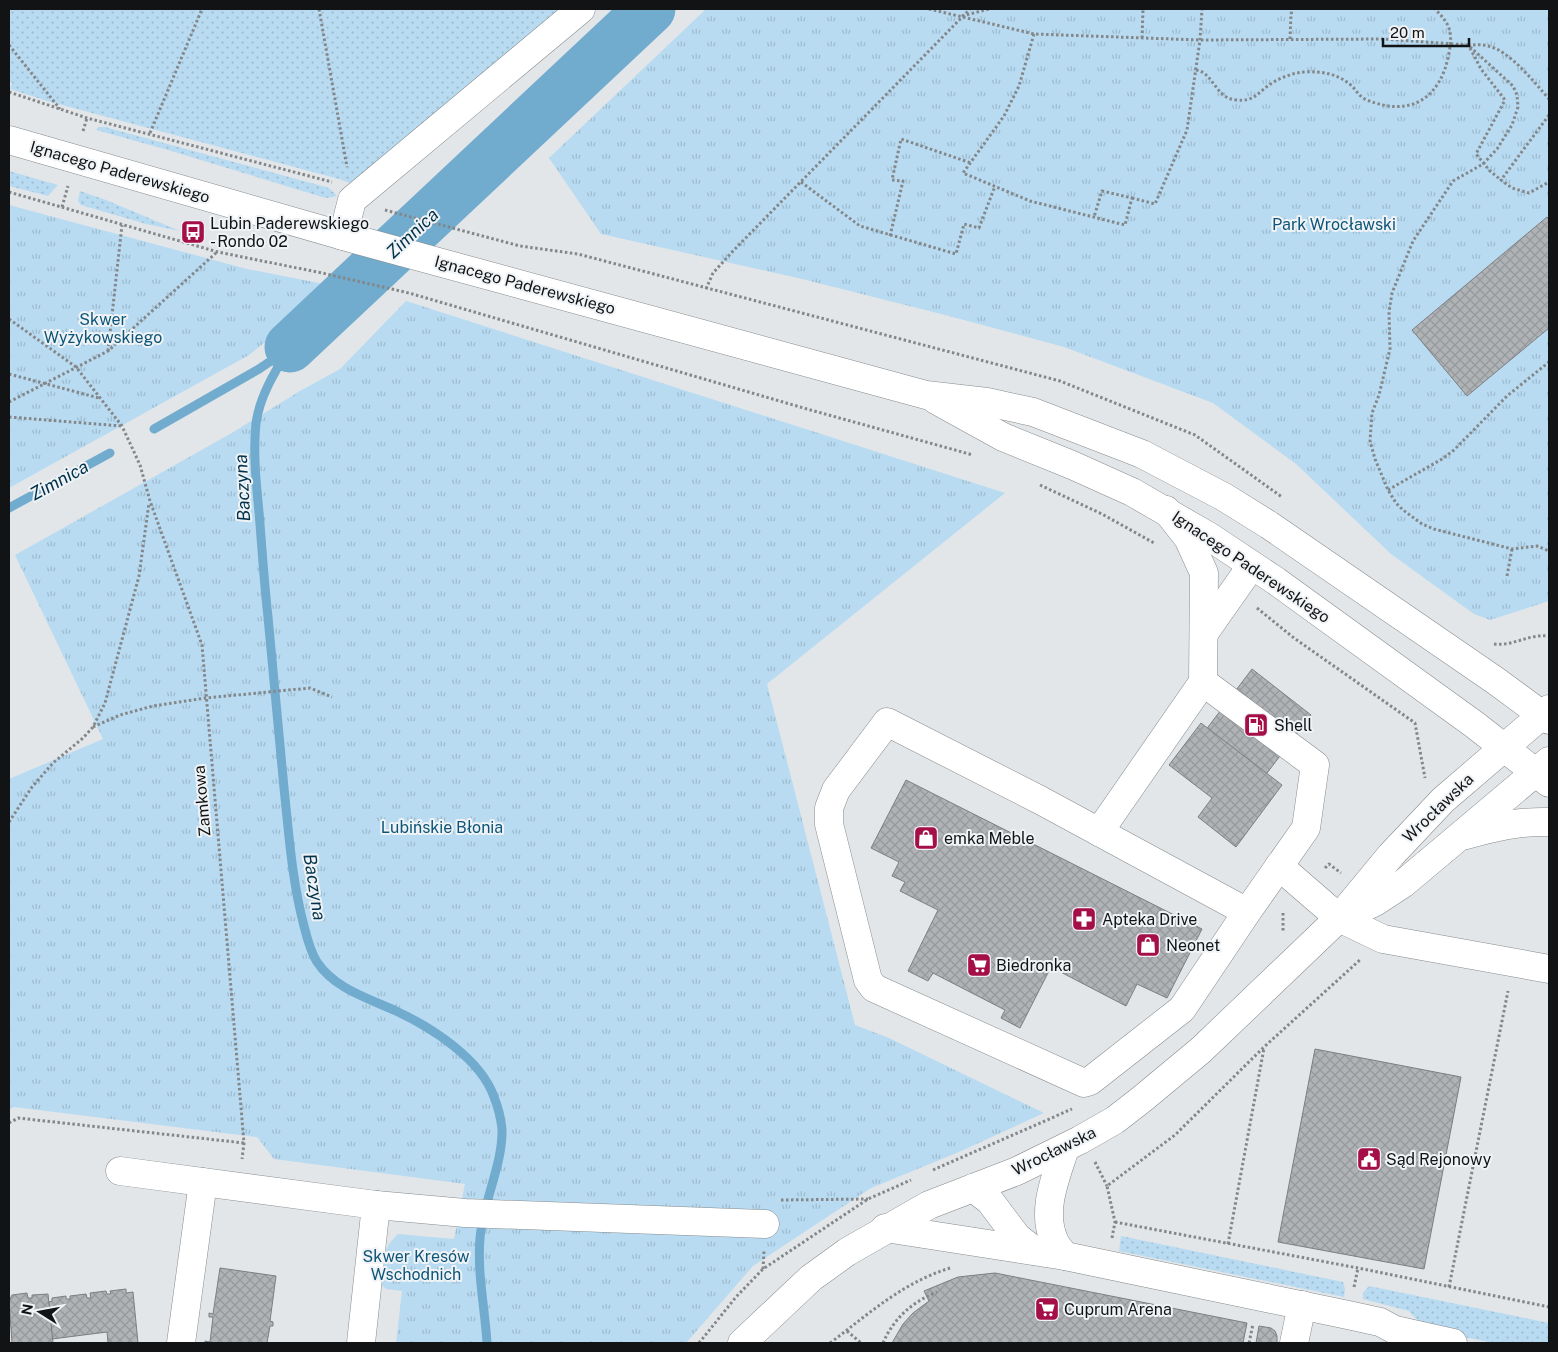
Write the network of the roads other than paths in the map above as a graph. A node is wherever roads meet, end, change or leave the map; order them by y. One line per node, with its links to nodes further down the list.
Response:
1 (581, 9): 3 (street)
2 (9, 140): 3 (street, Ignacego Paderewskiego)
3 (348, 238): 4 (street, Ignacego Paderewskiego)
4 (926, 394): 5 (street, Ignacego Paderewskiego); 9 (street, Ignacego Paderewskiego)
5 (1166, 510): 6 (street, Ignacego Paderewskiego); 7 (street)
6 (1252, 565): 7 (street); 10 (street, Ignacego Paderewskiego)
7 (1205, 632): 8 (street)
8 (1203, 682): 13 (street); 15 (street)
9 (1547, 714): 10 (street, Wrocławska)
10 (1503, 748): 11 (street, Ignacego Paderewskiego); 17 (street, Wrocławska)
11 (1545, 772): 14 (street, Wrocławska)
12 (1549, 822): 14 (street)
13 (1099, 832): 16 (street); 16 (street)
14 (1457, 838): 17 (street, Wrocławska)
15 (1279, 866): 16 (street); 17 (street)
16 (1247, 912)
17 (1339, 918): 18 (street); 19 (street, Wrocławska)
18 (1549, 969)
19 (1065, 1148): 22 (street, Wrocławska); 27 (street)
20 (120, 1170): 21 (street)
21 (223, 1185): 23 (street); 30 (street)
22 (973, 1188): 25 (street, Wrocławska); 26 (street)
23 (376, 1205): 24 (street); 31 (street)
24 (764, 1224)
25 (885, 1228): 26 (street); 32 (street, Wrocławska)
26 (1035, 1251): 27 (street)
27 (1065, 1256): 28 (street)
28 (1302, 1304): 29 (street); 33 (street)
29 (1397, 1339): 34 (street)
30 (181, 1343)
31 (361, 1343)
32 (742, 1343)
33 (1294, 1343)
34 (1454, 1343)

